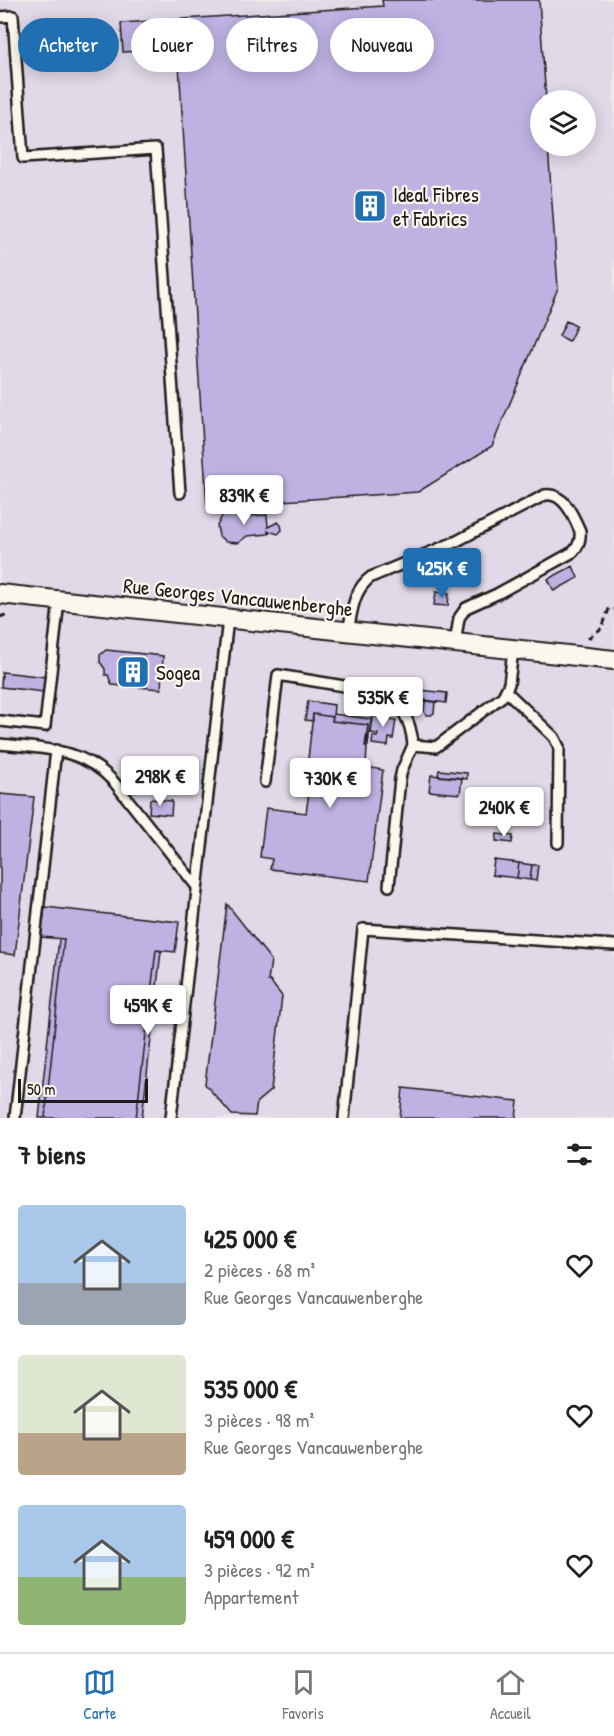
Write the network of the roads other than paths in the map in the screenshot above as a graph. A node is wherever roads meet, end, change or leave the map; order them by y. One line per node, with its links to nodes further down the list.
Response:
1 (0, 17): 2 (lane)
2 (180, 493)
3 (0, 594): 4 (street, Rue Georges Vancauwenberghe)
4 (59, 600): 5 (street, Rue Georges Vancauwenberghe); 11 (lane)
5 (228, 619): 6 (street, Rue Georges Vancauwenberghe); 18 (lane)
6 (348, 632): 7 (street, Rue Georges Vancauwenberghe); 7 (lane)
7 (455, 644): 8 (street, Rue Georges Vancauwenberghe)
8 (513, 650): 9 (street, Rue Georges Vancauwenberghe); 10 (lane)
9 (614, 660)
10 (507, 691): 13 (lane); 16 (lane)
11 (0, 720)
12 (0, 744): 14 (lane)
13 (413, 745): 15 (lane); 17 (lane)
14 (56, 750): 18 (lane); 20 (lane)
15 (265, 782)
16 (558, 843)
17 (389, 886)
18 (197, 887): 21 (lane)
19 (614, 945): 22 (lane)
20 (15, 1118)
21 (171, 1118)
22 (344, 1118)

